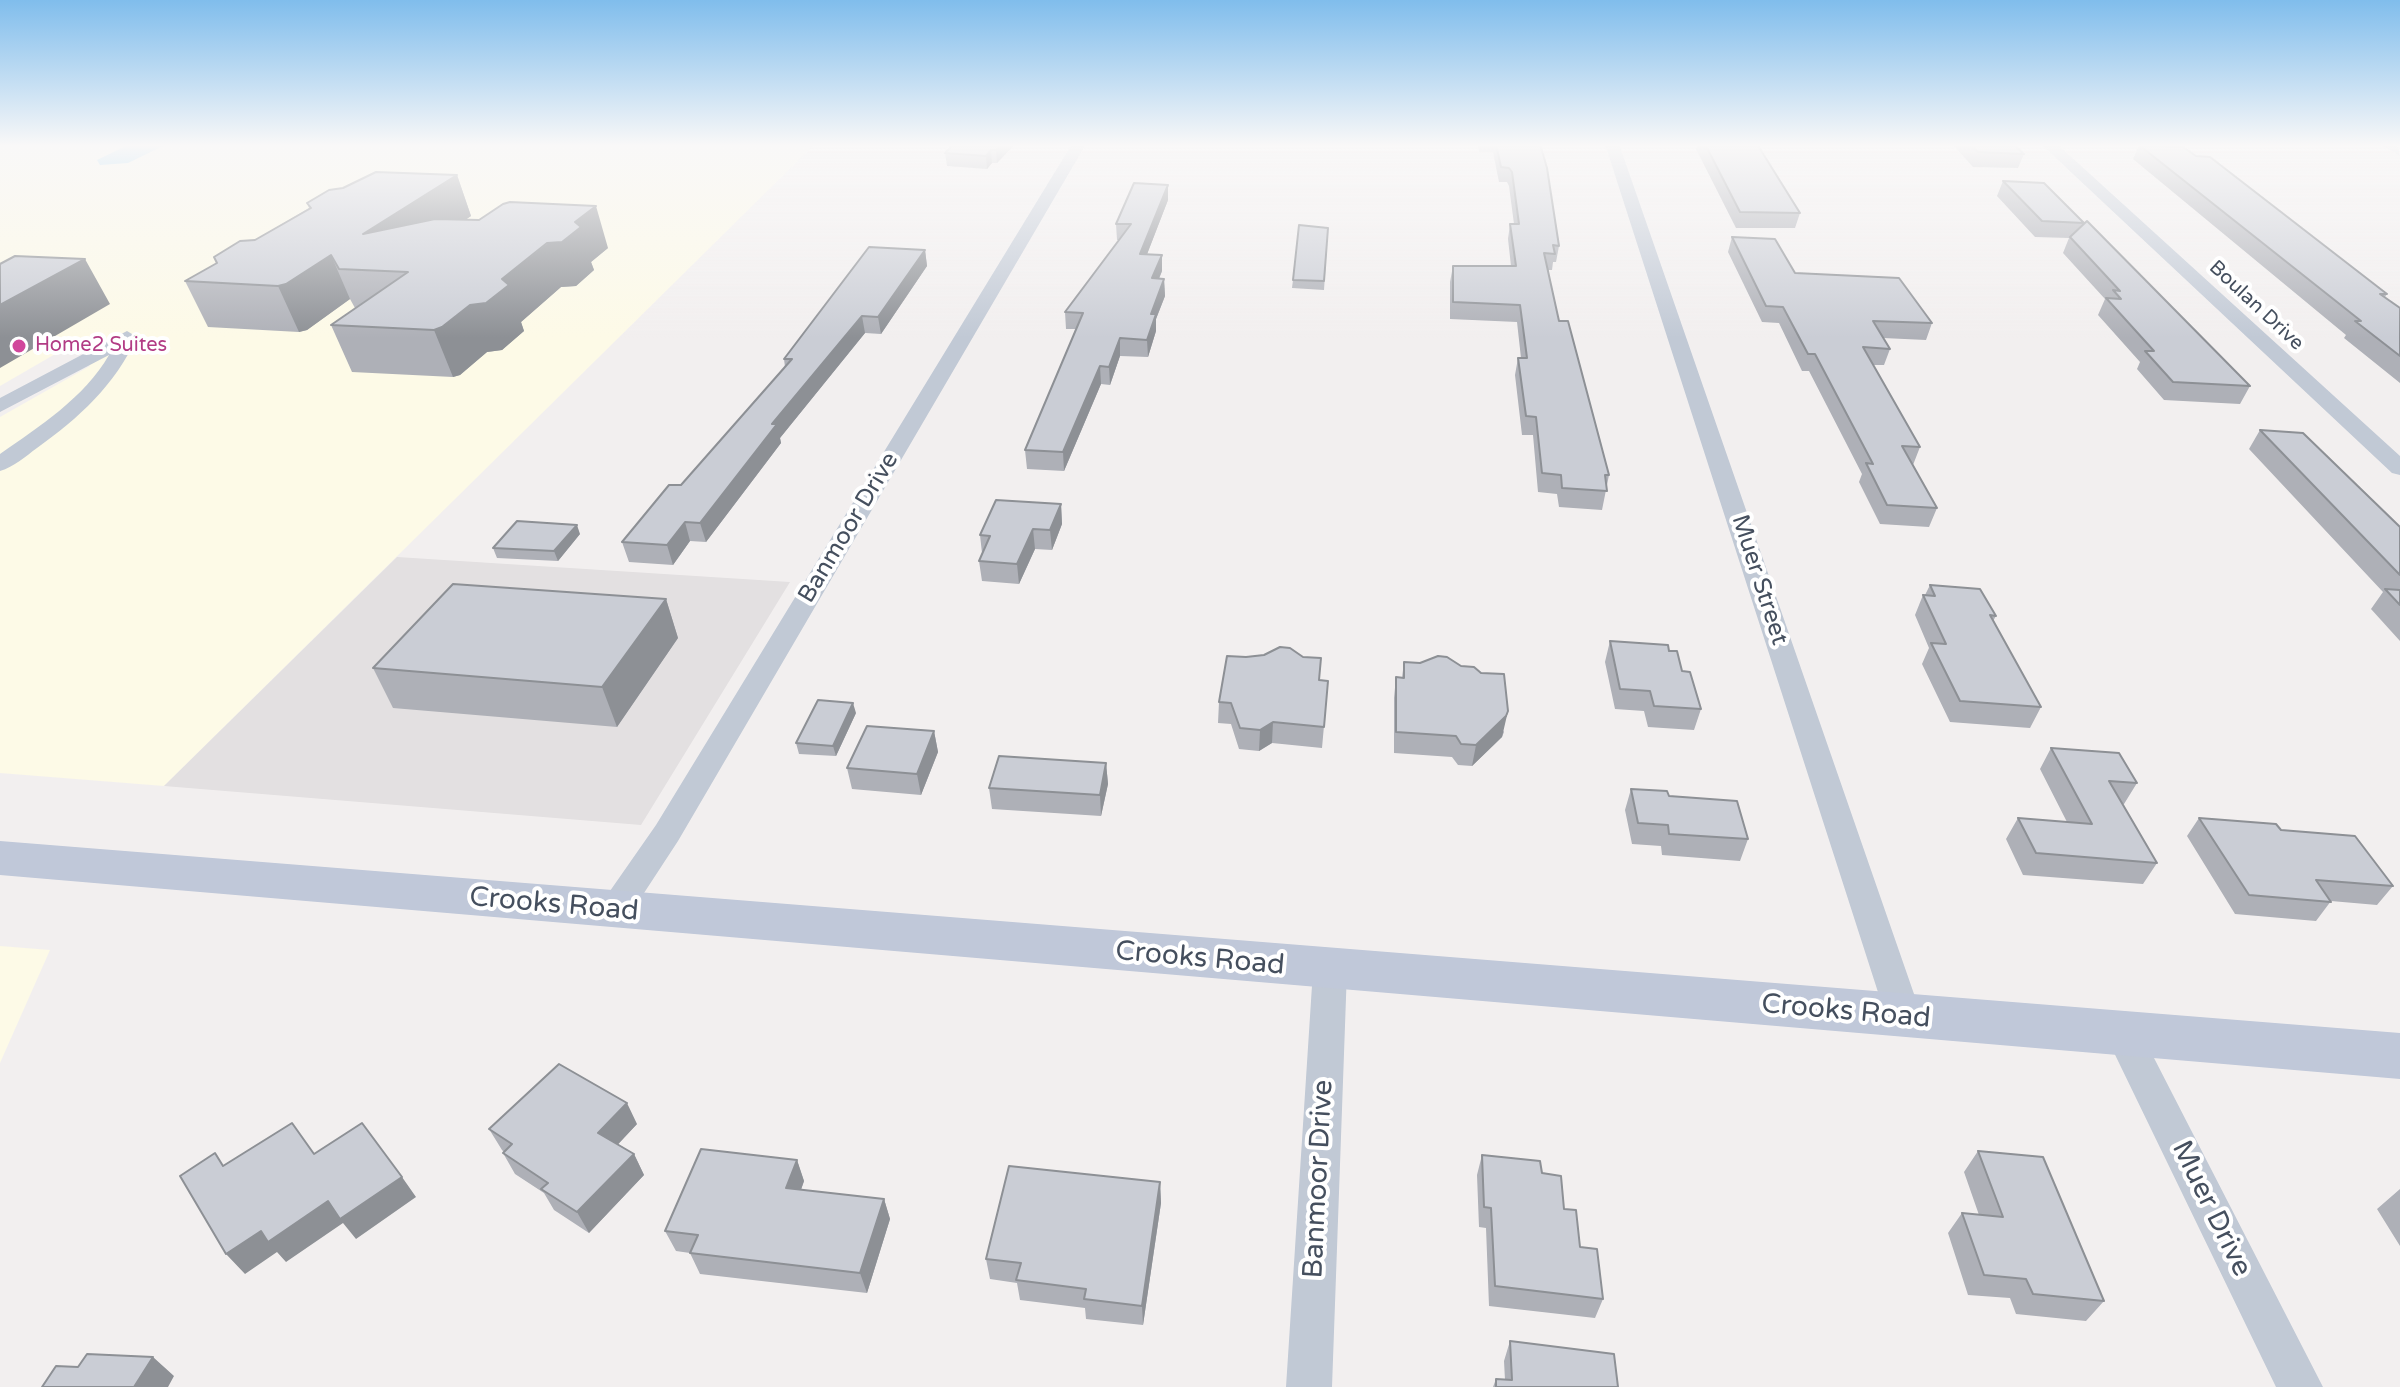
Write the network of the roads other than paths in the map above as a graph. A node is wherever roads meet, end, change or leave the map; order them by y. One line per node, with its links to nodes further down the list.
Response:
1 (1040, 209): 10 (street, Banmoor Drive)
2 (1634, 209): 12 (street, Muer Street)
3 (2118, 209): 8 (street, Boulan Drive)
4 (22, 394): 5 (street); 5 (street); 6 (street)
5 (85, 397): 7 (street)
6 (0, 406)
7 (0, 464)
8 (2400, 468)
9 (0, 858): 10 (main road, Crooks Road)
10 (615, 910): 11 (main road, Crooks Road)
11 (1330, 970): 12 (main road, Crooks Road); 15 (street, Banmoor Drive)
12 (1904, 1017): 13 (main road, Crooks Road)
13 (2122, 1032): 14 (main road, Crooks Road); 16 (street, Muer Drive)
14 (2400, 1056)
15 (1309, 1387)
16 (2300, 1387)

